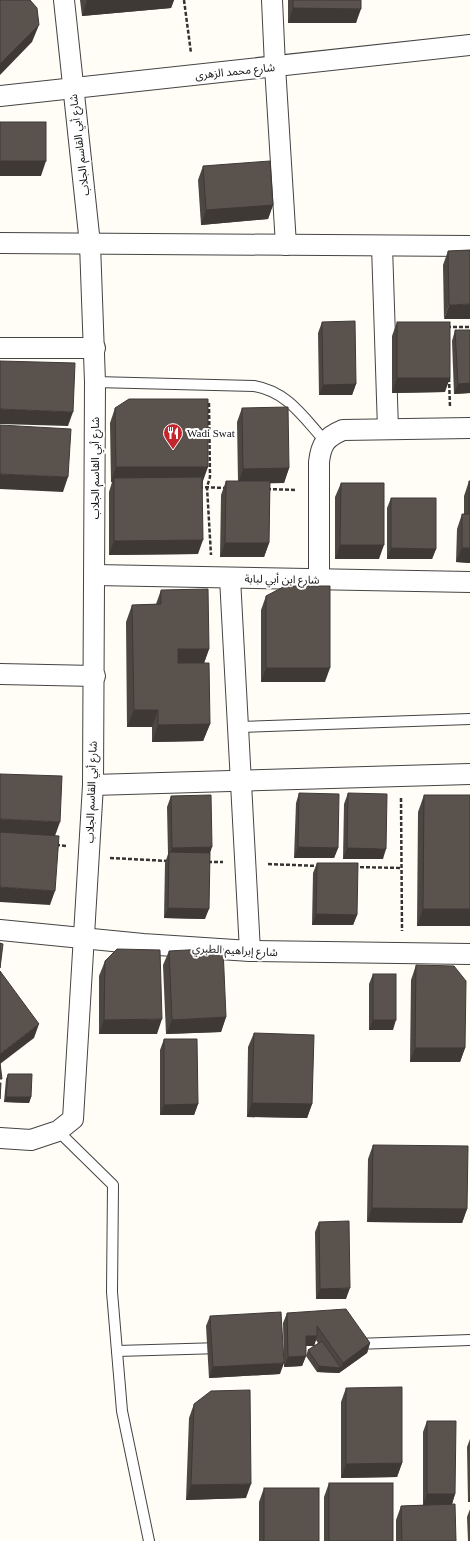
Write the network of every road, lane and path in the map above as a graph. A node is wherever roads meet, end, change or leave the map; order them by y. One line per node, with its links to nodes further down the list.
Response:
1 (64, 0): 7 (street, شارع أبي القاسم الجلاب)
2 (184, 0): 6 (path)
3 (272, 0): 5 (street)
4 (470, 45): 5 (street, شارع محمد الزهرى)
5 (275, 66): 6 (street, شارع محمد الزهرى); 11 (street)
6 (193, 75): 7 (street, شارع محمد الزهرى)
7 (72, 88): 8 (street, شارع محمد الزهرى); 10 (street, شارع أبي القاسم الجلاب)
8 (0, 96)
9 (0, 243): 10 (street)
10 (90, 244): 11 (street); 17 (street, شارع أبي القاسم الجلاب)
11 (286, 245): 12 (street)
12 (382, 246): 13 (street); 22 (street)
13 (470, 246)
14 (439, 327): 15 (path)
15 (470, 327)
16 (0, 348): 17 (street)
17 (95, 348): 19 (street, شارع أبي القاسم الجلاب)
18 (449, 374): 21 (path)
19 (95, 382): 20 (lane); 29 (street, شارع أبي القاسم الجلاب)
20 (208, 385): 23 (lane); 25 (path)
21 (461, 428): 22 (street)
22 (388, 429): 23 (street)
23 (325, 441): 28 (street)
24 (199, 487): 25 (path)
25 (207, 488): 26 (path); 30 (path)
26 (229, 488)
27 (267, 489): 28 (path)
28 (319, 490): 31 (street)
29 (94, 575): 30 (street, شارع ابن أبي لبابة); 34 (street, شارع أبي القاسم الجلاب)
30 (221, 578): 31 (street, شارع ابن أبي لبابة); 36 (street)
31 (319, 580): 32 (street, شارع ابن أبي لبابة)
32 (470, 582)
33 (0, 674): 34 (street)
34 (95, 676): 40 (street, شارع أبي القاسم الجلاب)
35 (470, 719): 36 (lane)
36 (238, 727): 39 (street)
37 (470, 774): 38 (street)
38 (401, 776): 39 (street); 46 (path)
39 (241, 780): 40 (street); 45 (street)
40 (93, 784): 42 (street, شارع أبي القاسم الجلاب)
41 (52, 845): 42 (path)
42 (89, 848): 44 (street, شارع أبي القاسم الجلاب)
43 (0, 930): 44 (street, شارع إبراهيم الطبري)
44 (84, 938): 45 (street, شارع إبراهيم الطبري); 48 (street, شارع أبي القاسم الجلاب)
45 (250, 951): 46 (street, شارع إبراهيم الطبري)
46 (402, 954): 47 (street, شارع إبراهيم الطبري)
47 (470, 954)
48 (58, 1131): 49 (street); 53 (lane)
49 (0, 1138)
50 (470, 1340): 51 (lane)
51 (344, 1344)
52 (234, 1347): 53 (lane)
53 (117, 1351): 54 (lane)
54 (149, 1541)

